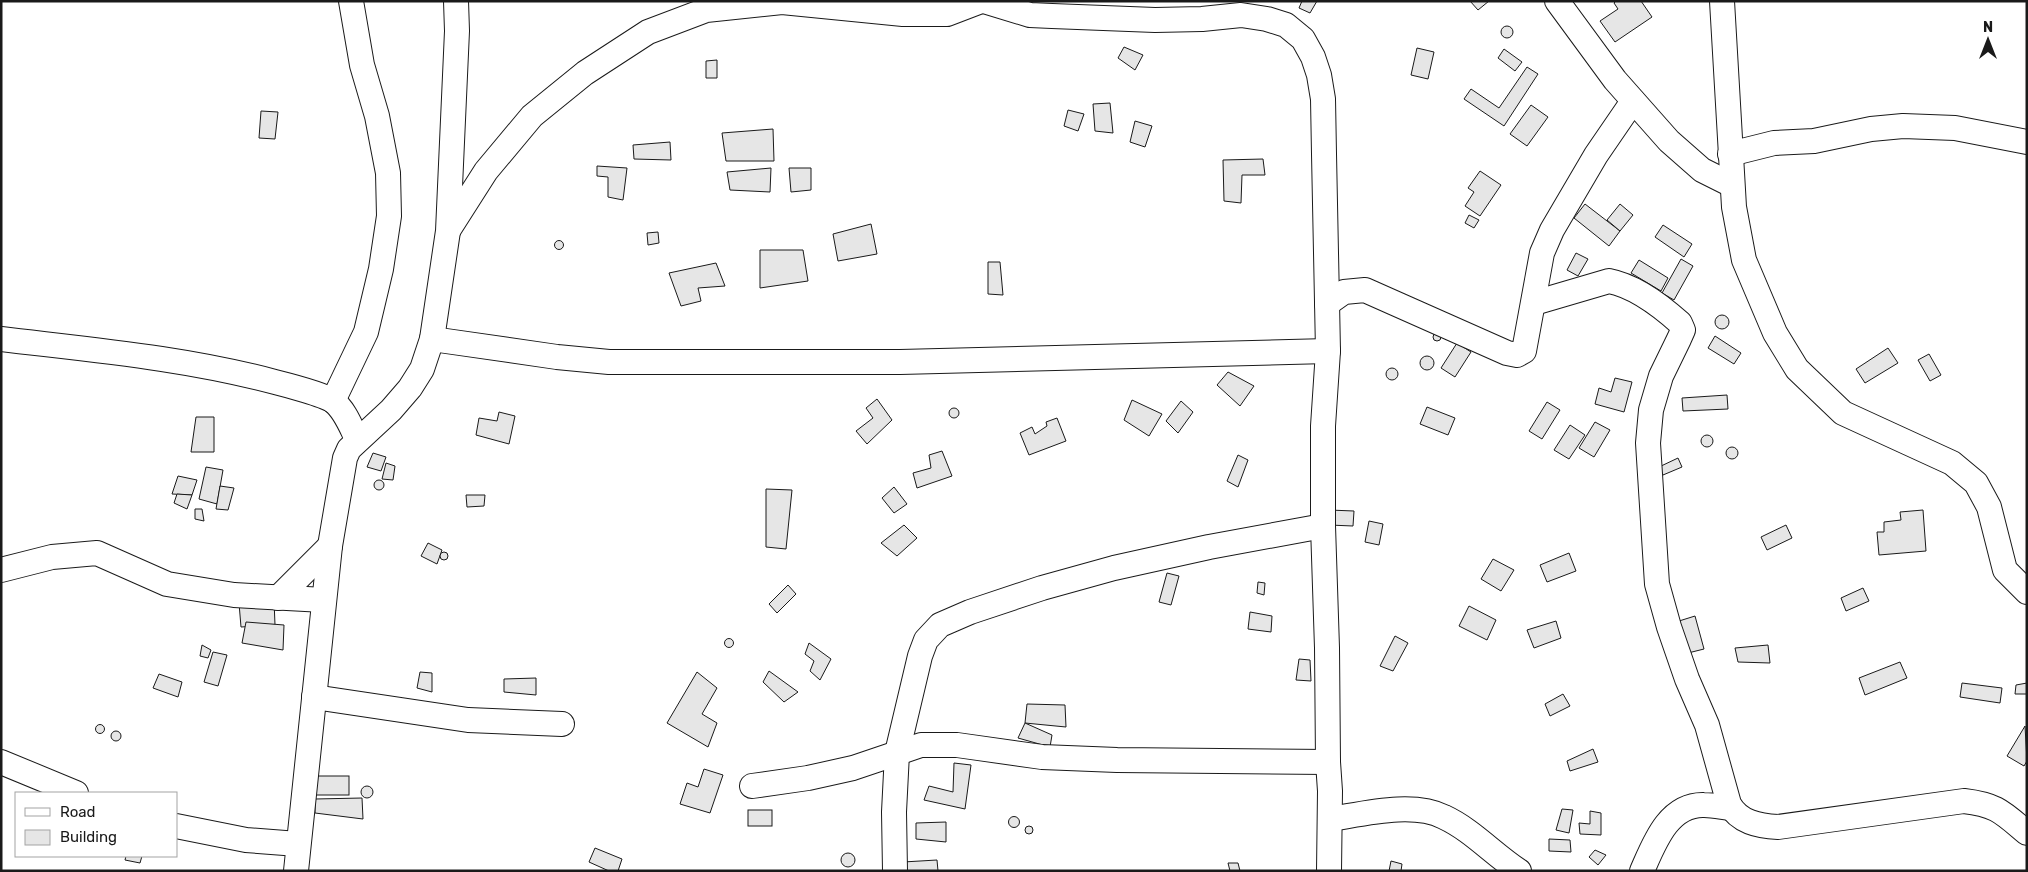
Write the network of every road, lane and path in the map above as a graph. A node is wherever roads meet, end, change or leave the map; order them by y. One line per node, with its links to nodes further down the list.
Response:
1 (351, 1): 17 (street)
2 (456, 1): 11 (street)
3 (983, 1): 6 (street); 13 (street)
4 (1557, 1): 7 (street)
5 (1722, 1): 9 (street)
6 (782, 2): 11 (street)
7 (1633, 101): 10 (street); 12 (street)
8 (2027, 142): 9 (street)
9 (1730, 154): 10 (street)
10 (1732, 185): 22 (street)
11 (448, 231): 15 (street)
12 (1534, 303): 13 (street); 32 (street)
13 (1327, 304): 16 (street)
14 (1, 339): 17 (street)
15 (432, 339): 16 (street); 18 (street)
16 (1328, 351): 19 (street)
17 (333, 401): 18 (street)
18 (357, 439): 20 (street)
19 (1322, 526): 27 (street); 29 (street)
20 (330, 546): 23 (street); 24 (street)
21 (1, 570): 23 (street)
22 (2027, 592)
23 (278, 598): 24 (street)
24 (324, 600): 25 (street)
25 (314, 697): 26 (street); 36 (street)
26 (562, 724)
27 (897, 753): 29 (street); 30 (street); 39 (street)
28 (1, 762): 31 (street)
29 (1328, 762): 33 (street)
30 (752, 786)
31 (74, 792)
32 (1731, 808): 35 (street); 37 (street)
33 (1330, 818): 40 (street); 41 (street)
34 (178, 826): 36 (street)
35 (2027, 833)
36 (298, 844): 38 (street)
37 (1649, 867)
38 (296, 871)
39 (895, 871)
40 (1329, 871)
41 (1519, 871)

